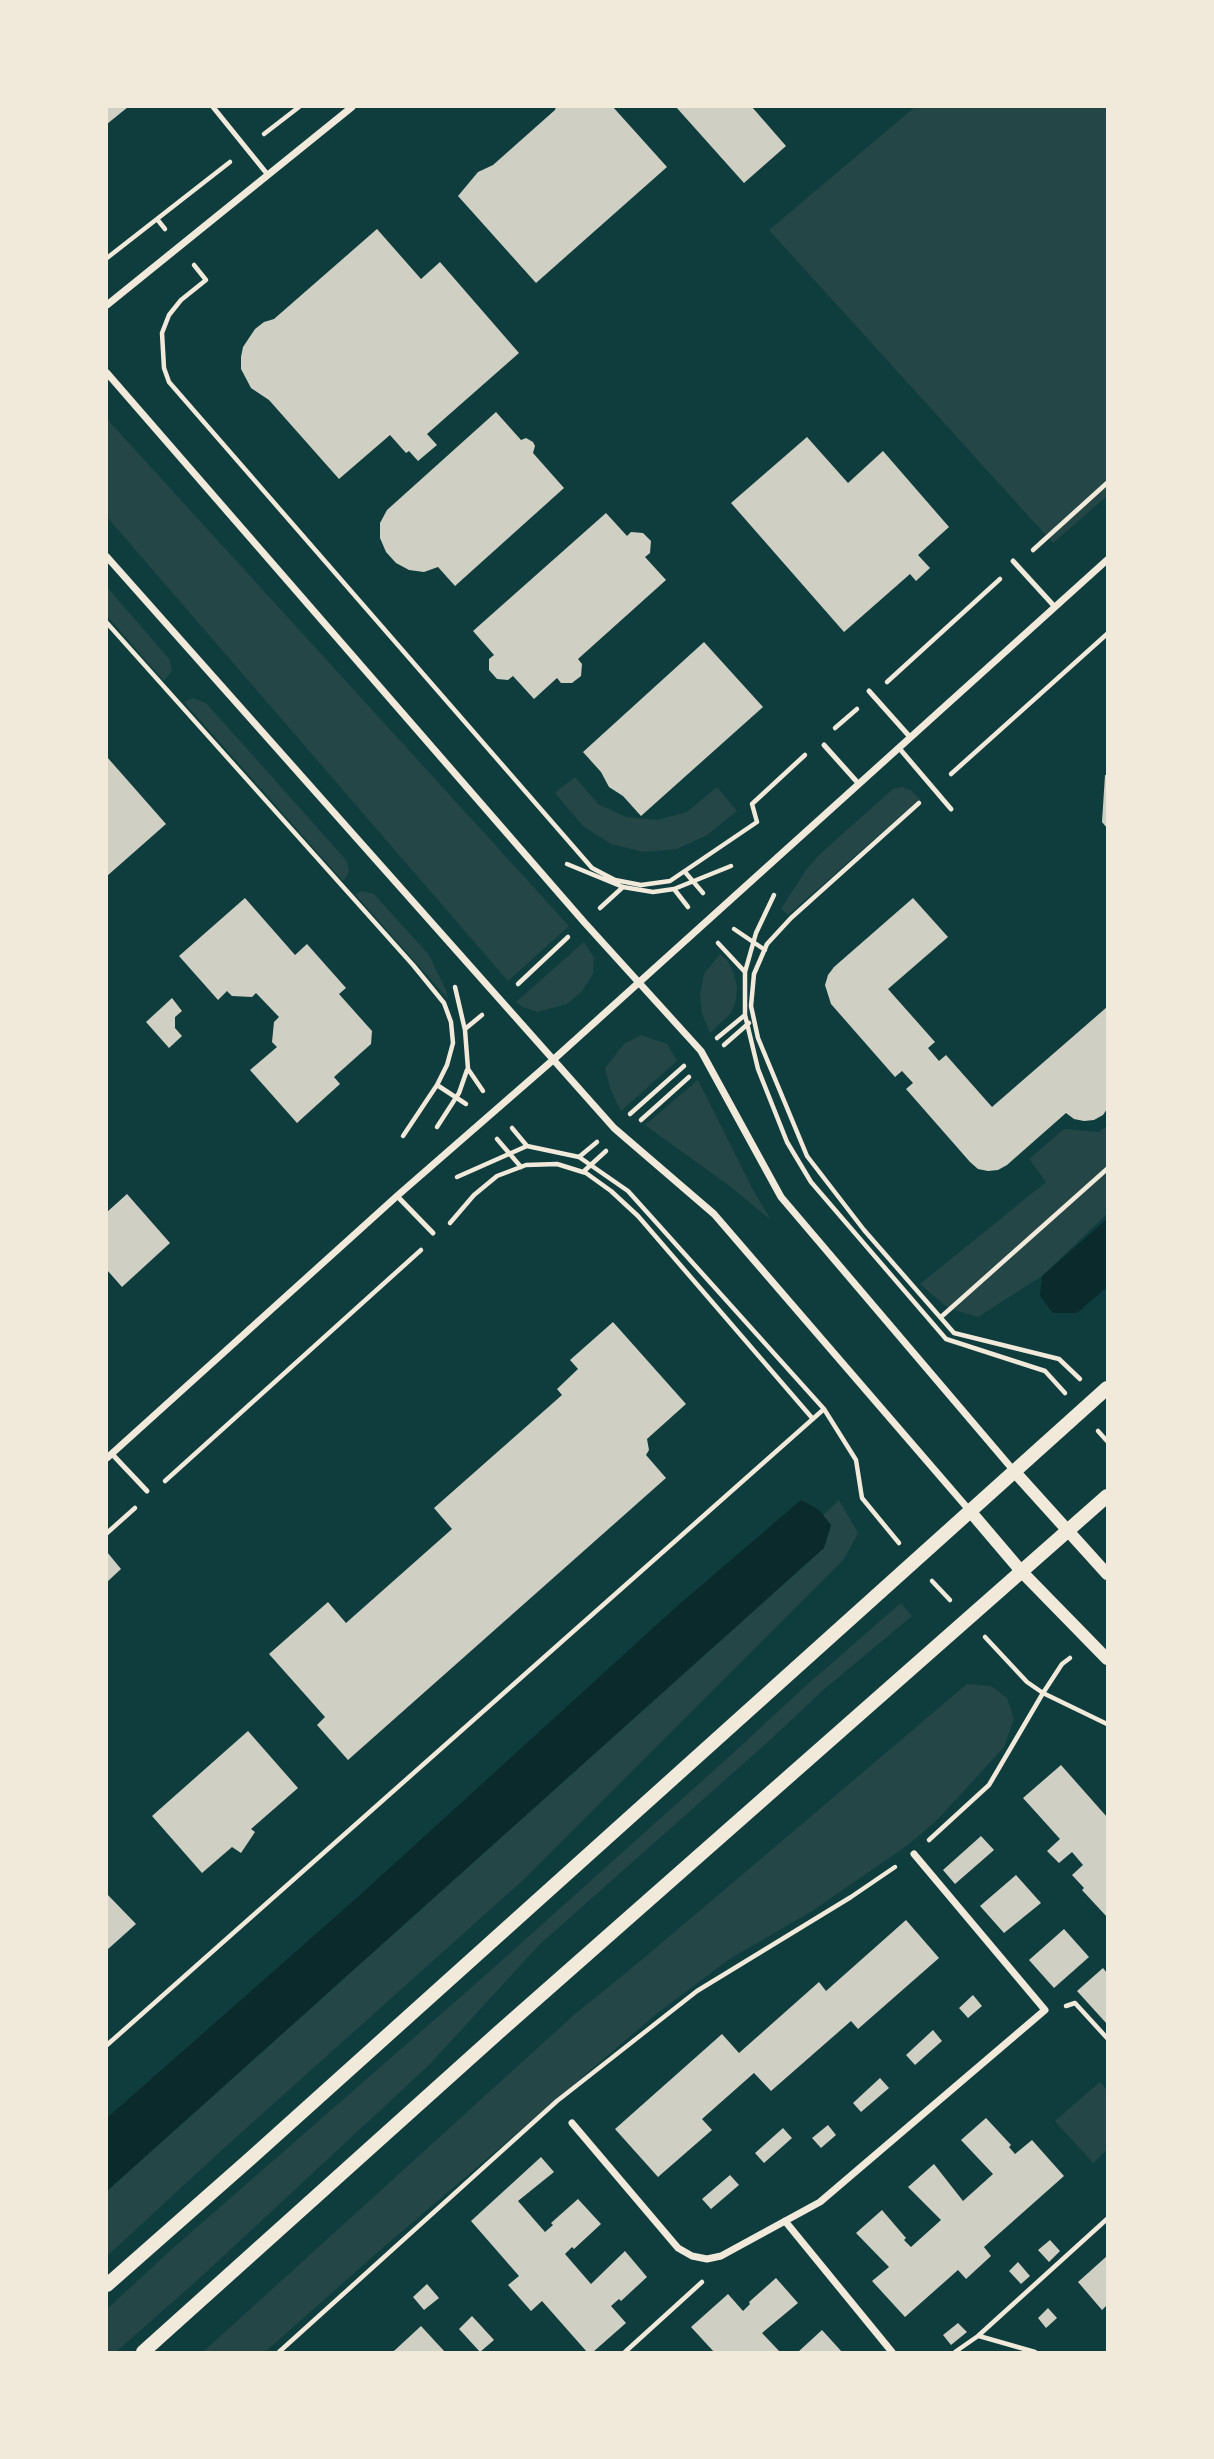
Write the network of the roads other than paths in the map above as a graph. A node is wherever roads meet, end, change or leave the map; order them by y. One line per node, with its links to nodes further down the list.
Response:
1 (213, 107): 3 (lane)
2 (352, 107): 3 (street)
3 (268, 175): 4 (street)
4 (107, 305)
5 (107, 373): 16 (street)
6 (107, 557): 17 (street)
7 (1107, 560): 9 (street)
8 (1015, 563): 9 (lane)
9 (1055, 607): 11 (street)
10 (871, 693): 11 (lane)
11 (910, 737): 13 (street)
12 (824, 745): 14 (lane)
13 (899, 748): 14 (street); 15 (lane)
14 (858, 783): 16 (street)
15 (951, 809)
16 (638, 982): 17 (street); 22 (street)
17 (553, 1060): 18 (street); 25 (street)
18 (397, 1196): 19 (lane); 21 (street)
19 (433, 1233)
20 (1102, 1393): 22 (main road)
21 (109, 1456): 23 (lane)
22 (1014, 1471): 25 (main road); 26 (street)
23 (147, 1491)
24 (1107, 1496): 26 (main road)
25 (970, 1511): 27 (street); 33 (main road)
26 (1068, 1531): 27 (main road); 28 (street)
27 (1021, 1571): 29 (street); 34 (main road)
28 (1107, 1574)
29 (1107, 1659)
30 (914, 1854): 32 (street)
31 (572, 2123): 32 (street)
32 (785, 2221): 35 (street)
33 (107, 2286)
34 (143, 2352)
35 (892, 2352)

